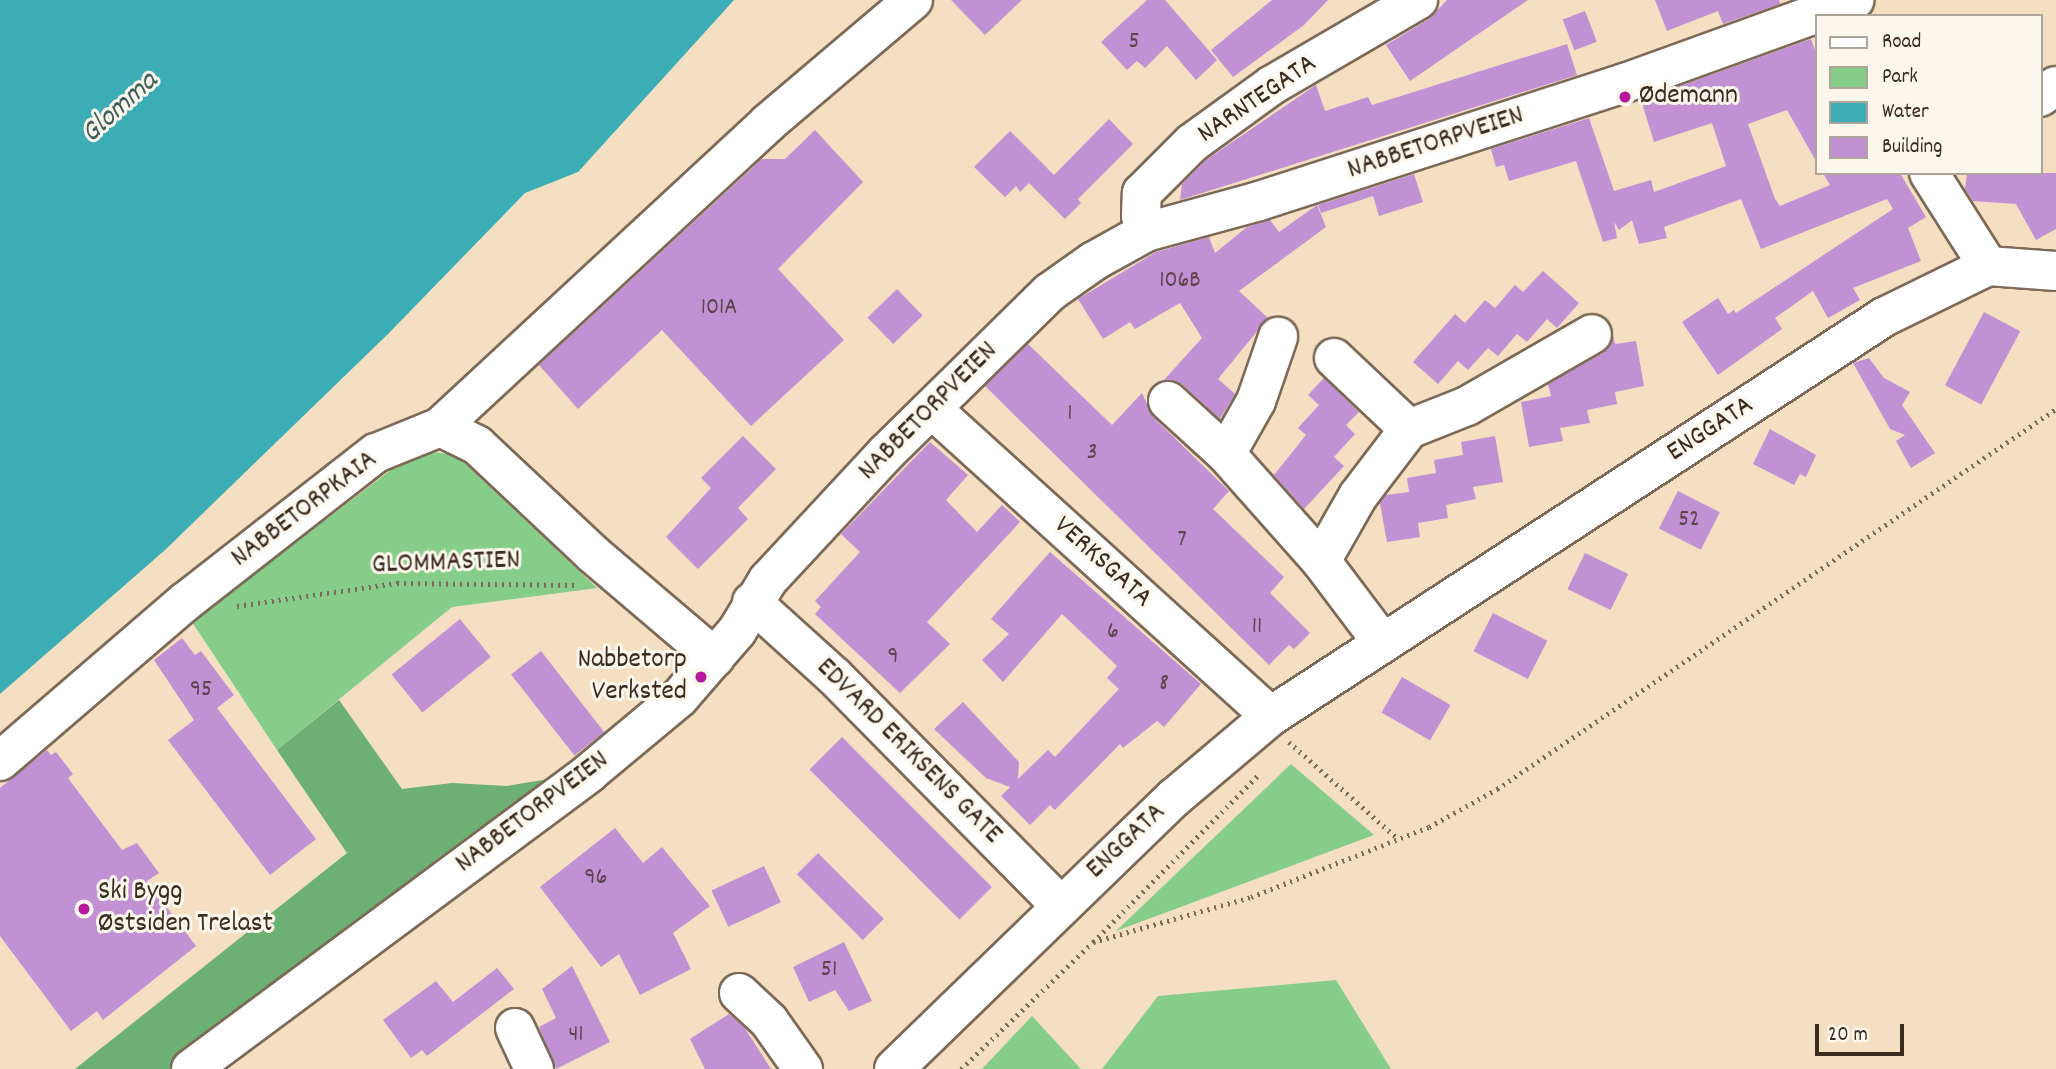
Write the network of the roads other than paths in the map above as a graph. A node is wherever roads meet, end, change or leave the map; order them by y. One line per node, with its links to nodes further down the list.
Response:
1 (913, 0): 13 (street)
2 (1419, 0): 5 (street, NARNTEGATA)
3 (1827, 7): 5 (street, NABBETORPVEIEN)
4 (1932, 175): 6 (street)
5 (1146, 232): 12 (street, NABBETORPVEIEN)
6 (1988, 266): 7 (street); 18 (street, ENGGATA)
7 (2056, 271)
8 (1592, 334): 14 (street)
9 (1278, 337): 15 (street)
10 (1334, 358): 14 (street)
11 (1168, 401): 15 (street)
12 (932, 409): 17 (street, NABBETORPVEIEN); 20 (street, VERKSGATA)
13 (440, 427): 19 (street); 21 (street, NABBETORPKAIA)
14 (1409, 429): 16 (street)
15 (1226, 454): 16 (street)
16 (1321, 561): 18 (street)
17 (752, 602): 19 (street, NABBETORPVEIEN); 22 (street, EDVARD ERIKSENS GATE)
18 (1382, 642): 20 (street, ENGGATA)
19 (715, 658): 25 (street, NABBETORPVEIEN)
20 (1280, 736): 22 (street, ENGGATA)
21 (0, 761)
22 (1060, 905): 28 (street, ENGGATA)
23 (738, 993): 27 (street)
24 (515, 1028): 26 (street)
25 (191, 1069)
26 (534, 1069)
27 (803, 1069)
28 (894, 1069)

